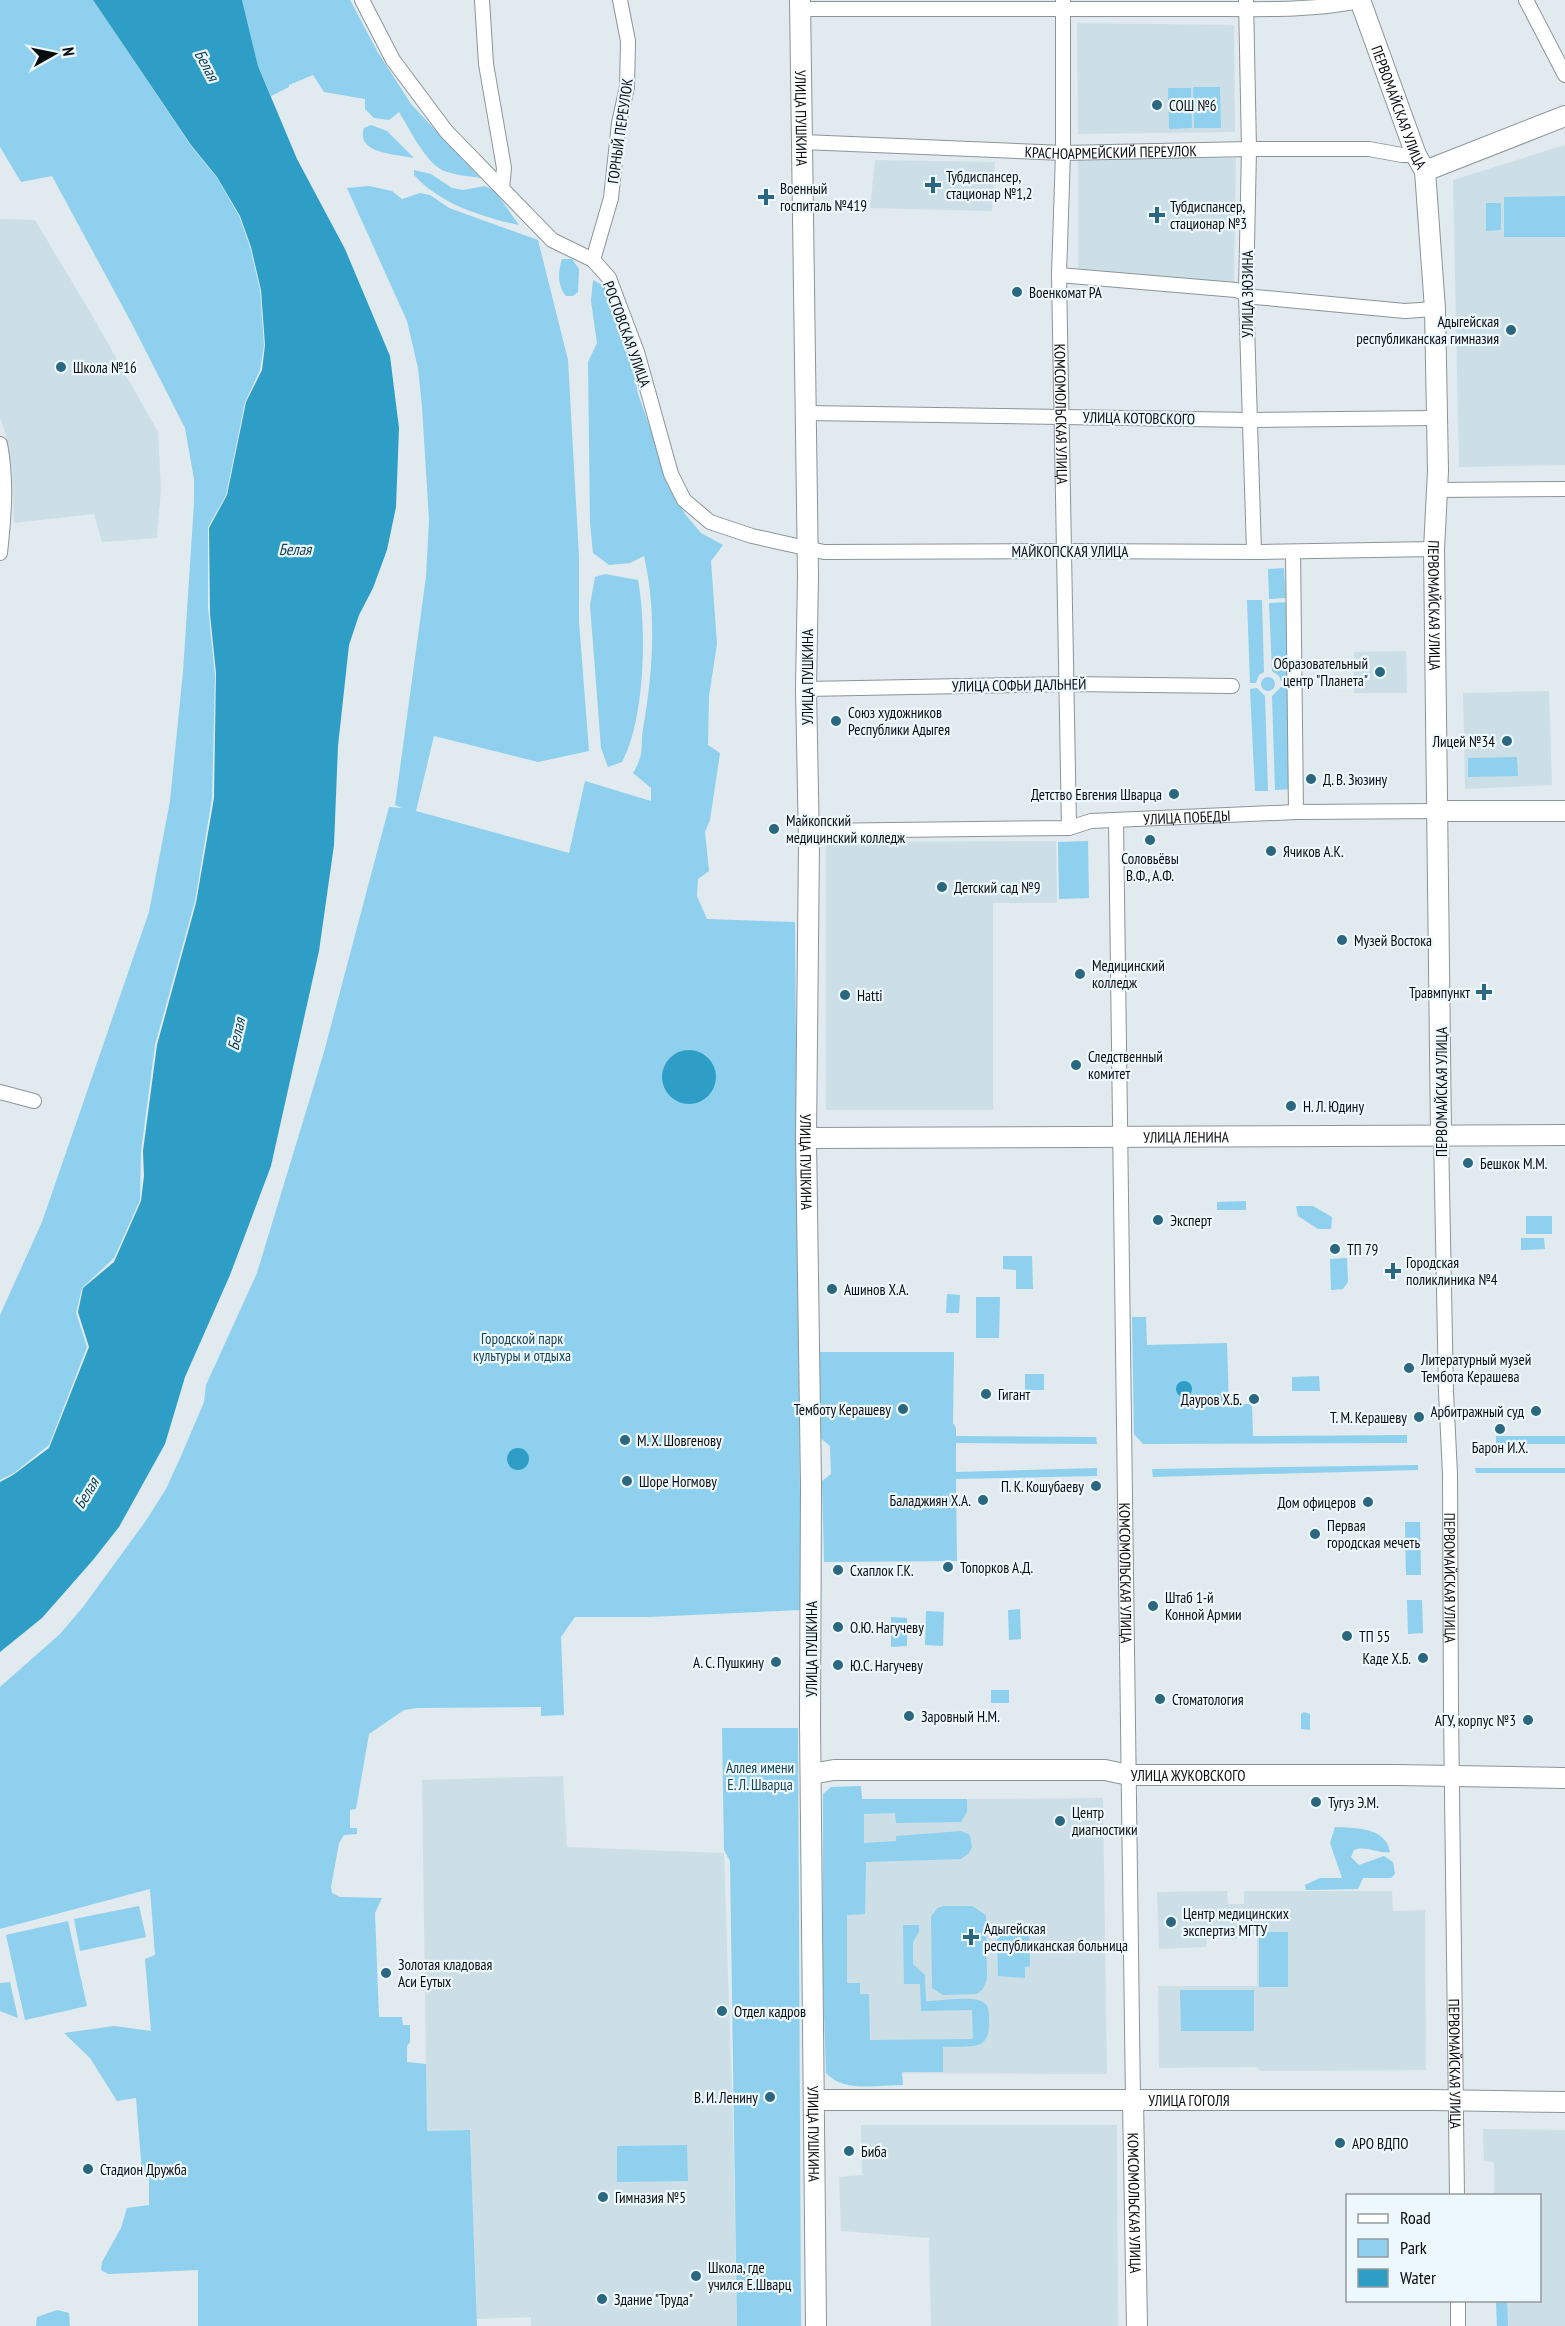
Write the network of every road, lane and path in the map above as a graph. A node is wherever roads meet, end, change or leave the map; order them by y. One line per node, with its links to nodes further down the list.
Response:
1 (362, 0): 15 (street, РОСТОВСКАЯ УЛИЦА)
2 (483, 0): 15 (street)
3 (620, 0): 16 (street, ГОРНЫЙ ПЕРЕУЛОК)
4 (1360, 0): 7 (street); 14 (street, ПЕРВОМАЙСКАЯ УЛИЦА)
5 (1526, 0): 9 (street)
6 (800, 4): 8 (street); 11 (street, УЛИЦА ПУШКИНА)
7 (1246, 4): 8 (street); 12 (street, УЛИЦА ЗЮЗИНА)
8 (1063, 5): 13 (street, КОМСОМОЛЬСКАЯ УЛИЦА)
9 (1565, 75)
10 (1565, 116): 14 (street, КРАСНОАРМЕЙСКИЙ ПЕРЕУЛОК)
11 (803, 142): 13 (street, КРАСНОАРМЕЙСКИЙ ПЕРЕУЛОК); 20 (street, УЛИЦА ПУШКИНА)
12 (1249, 149): 13 (street, КРАСНОАРМЕЙСКИЙ ПЕРЕУЛОК); 14 (street, КРАСНОАРМЕЙСКИЙ ПЕРЕУЛОК); 18 (street, УЛИЦА ЗЮЗИНА)
13 (1063, 153): 17 (street, КОМСОМОЛЬСКАЯ УЛИЦА)
14 (1420, 163): 19 (street, ПЕРВОМАЙСКАЯ УЛИЦА)
15 (502, 188): 16 (street, РОСТОВСКАЯ УЛИЦА)
16 (593, 261): 27 (street, РОСТОВСКАЯ УЛИЦА)
17 (1059, 275): 18 (street); 21 (street, КОМСОМОЛЬСКАЯ УЛИЦА)
18 (1246, 293): 19 (street); 23 (street, УЛИЦА ЗЮЗИНА)
19 (1435, 309): 22 (street, ПЕРВОМАЙСКАЯ УЛИЦА)
20 (807, 413): 21 (street, УЛИЦА КОТОВСКОГО); 28 (street, УЛИЦА ПУШКИНА)
21 (1060, 416): 23 (street, УЛИЦА КОТОВСКОГО); 30 (street, КОМСОМОЛЬСКАЯ УЛИЦА)
22 (1436, 418): 23 (street, УЛИЦА КОТОВСКОГО); 26 (street, ПЕРВОМАЙСКАЯ УЛИЦА)
23 (1250, 420): 31 (street, УЛИЦА ЗЮЗИНА)
24 (0, 444): 33 (street)
25 (1565, 489): 26 (street)
26 (1437, 490): 29 (street, ПЕРВОМАЙСКАЯ УЛИЦА)
27 (710, 522): 28 (street, МАЙКОПСКАЯ УЛИЦА)
28 (807, 549): 30 (street, МАЙКОПСКАЯ УЛИЦА); 36 (street, УЛИЦА ПУШКИНА)
29 (1434, 549): 32 (street, МАЙКОПСКАЯ УЛИЦА); 37 (street, ПЕРВОМАЙСКАЯ УЛИЦА)
30 (1065, 550): 31 (street, МАЙКОПСКАЯ УЛИЦА); 34 (street, КОМСОМОЛЬСКАЯ УЛИЦА)
31 (1254, 552): 32 (street, МАЙКОПСКАЯ УЛИЦА)
32 (1293, 552): 39 (street)
33 (0, 553)
34 (1068, 684): 35 (street, УЛИЦА СОФЬИ ДАЛЬНЕЙ); 36 (street, УЛИЦА СОФЬИ ДАЛЬНЕЙ); 41 (street, КОМСОМОЛЬСКАЯ УЛИЦА)
35 (1232, 686)
36 (806, 688): 42 (street, УЛИЦА ПУШКИНА)
37 (1438, 811): 38 (street, УЛИЦА ПОБЕДЫ); 39 (street, УЛИЦА ПОБЕДЫ); 45 (street, ПЕРВОМАЙСКАЯ УЛИЦА)
38 (1565, 811)
39 (1296, 812): 40 (street, УЛИЦА ПОБЕДЫ)
40 (1116, 820): 41 (street, УЛИЦА ПОБЕДЫ); 47 (street, КОМСОМОЛЬСКАЯ УЛИЦА)
41 (1069, 828): 42 (street, УЛИЦА ПОБЕДЫ)
42 (808, 831): 48 (street, УЛИЦА ПУШКИНА)
43 (0, 1092): 44 (street)
44 (34, 1101)
45 (1441, 1134): 46 (street, УЛИЦА ЛЕНИНА); 47 (street, УЛИЦА ЛЕНИНА); 51 (street, ПЕРВОМАЙСКАЯ УЛИЦА)
46 (1565, 1135)
47 (1120, 1136): 48 (street, УЛИЦА ЛЕНИНА); 50 (street, КОМСОМОЛЬСКАЯ УЛИЦА)
48 (806, 1138): 49 (street, УЛИЦА ПУШКИНА)
49 (812, 1774): 50 (street, УЛИЦА ЖУКОВСКОГО); 53 (street, УЛИЦА ПУШКИНА)
50 (1129, 1775): 51 (street, УЛИЦА ЖУКОВСКОГО); 55 (street, КОМСОМОЛЬСКАЯ УЛИЦА)
51 (1452, 1775): 52 (street, УЛИЦА ЖУКОВСКОГО); 54 (street, ПЕРВОМАЙСКАЯ УЛИЦА)
52 (1565, 1778)
53 (814, 2100): 55 (street, УЛИЦА ГОГОЛЯ); 59 (street, УЛИЦА ПУШКИНА)
54 (1455, 2100): 55 (street, УЛИЦА ГОГОЛЯ); 56 (street, УЛИЦА ГОГОЛЯ); 57 (street, ПЕРВОМАЙСКАЯ УЛИЦА)
55 (1133, 2101): 60 (street, КОМСОМОЛЬСКАЯ УЛИЦА)
56 (1565, 2102)
57 (1457, 2194)
58 (1458, 2302): 61 (street)
59 (816, 2326)
60 (1137, 2326)
61 (1458, 2326)

